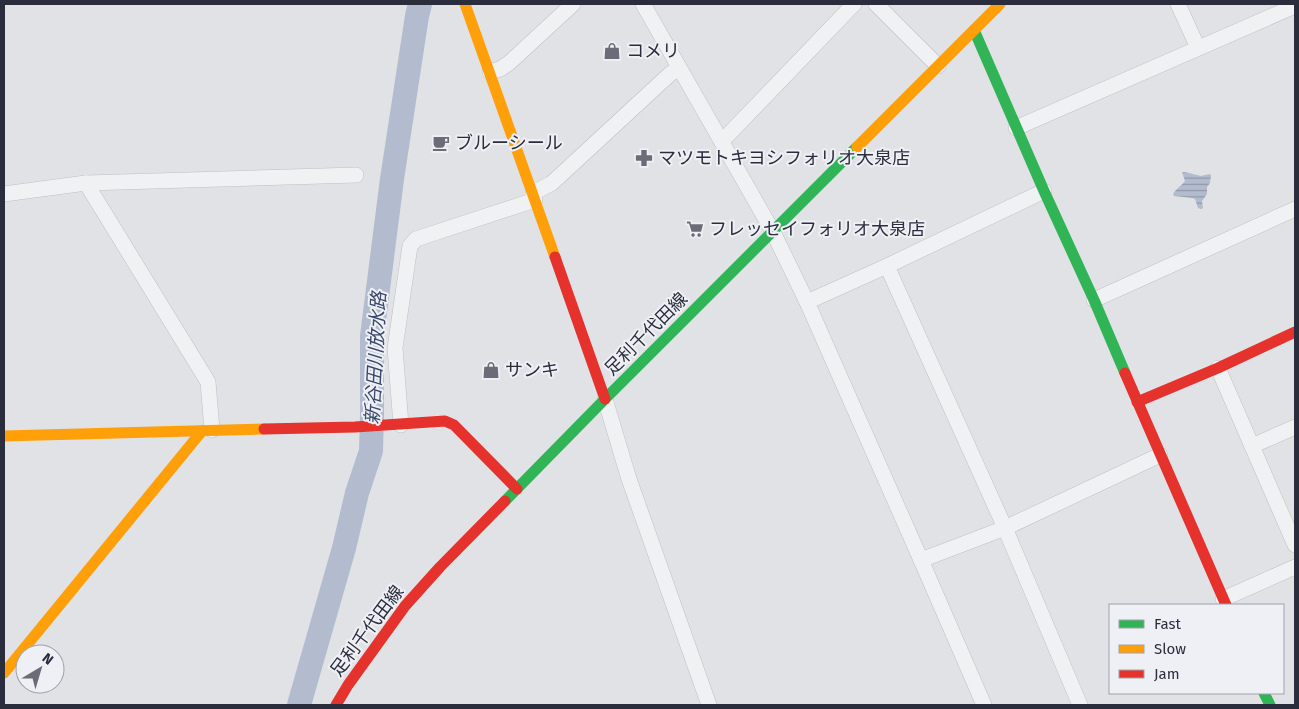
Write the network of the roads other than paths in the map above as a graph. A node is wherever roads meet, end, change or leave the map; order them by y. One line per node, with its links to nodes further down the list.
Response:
1 (465, 4): 13 (street)
2 (573, 4): 13 (street)
3 (643, 4): 12 (street)
4 (854, 4): 15 (street)
5 (876, 4): 11 (street)
6 (1000, 4): 9 (street, 足利千代田線)
7 (1178, 4): 10 (street)
8 (1295, 6): 10 (street)
9 (974, 30): 11 (street, 足利千代田線); 14 (street)
10 (1198, 48): 14 (street)
11 (938, 66): 22 (street, 足利千代田線)
12 (679, 68): 15 (street); 20 (street)
13 (490, 72): 20 (street)
14 (1016, 128): 18 (street)
15 (721, 141): 22 (street)
16 (356, 175): 17 (street)
17 (86, 183): 19 (street); 32 (street)
18 (1044, 191): 23 (street); 24 (street)
19 (4, 194)
20 (534, 197): 28 (street); 30 (street)
21 (1295, 209): 24 (street)
22 (772, 232): 25 (street); 28 (street, 足利千代田線)
23 (887, 266): 25 (street); 37 (street)
24 (1094, 300): 29 (street)
25 (806, 302): 39 (street)
26 (1295, 332): 27 (street)
27 (1218, 368): 29 (street); 34 (street)
28 (605, 399): 36 (street, 足利千代田線); 44 (street)
29 (1137, 402): 35 (street)
30 (401, 425): 32 (street); 36 (street)
31 (1295, 427): 34 (street)
32 (207, 431): 33 (street); 42 (street)
33 (4, 436)
34 (1252, 446): 38 (street)
35 (1160, 456): 37 (street); 41 (street)
36 (517, 489): 43 (street, 足利千代田線)
37 (1005, 528): 39 (street); 46 (street)
38 (1295, 545)
39 (921, 560): 45 (street)
40 (1295, 567): 41 (street)
41 (1224, 602)
42 (4, 673)
43 (336, 705)
44 (709, 705)
45 (984, 705)
46 (1080, 705)

